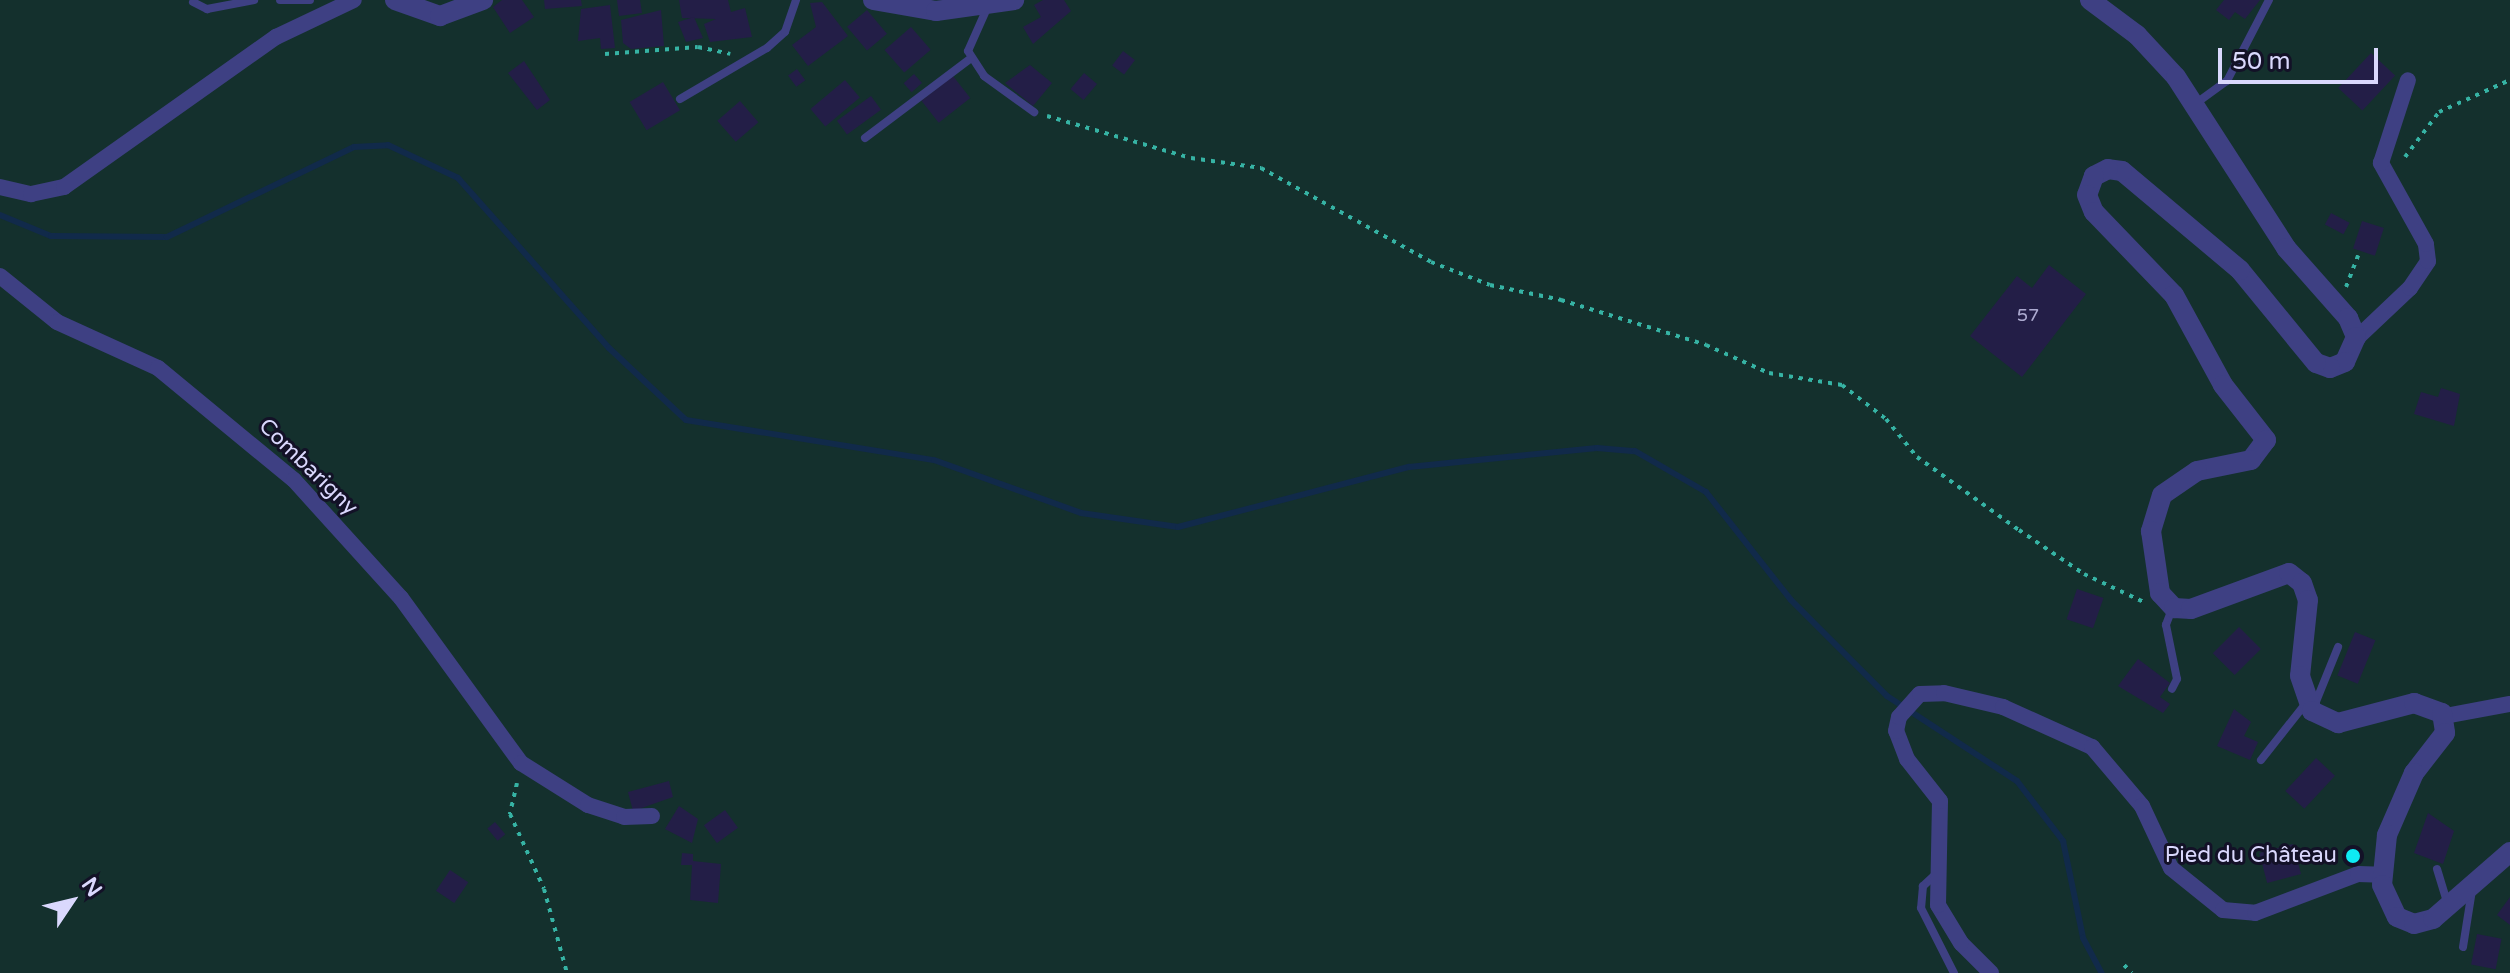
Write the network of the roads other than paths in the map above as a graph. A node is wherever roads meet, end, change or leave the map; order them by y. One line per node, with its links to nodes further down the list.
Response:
1 (254, 0): 12 (lane)
2 (280, 0): 3 (lane)
3 (310, 0)
4 (354, 0): 20 (street)
5 (395, 0): 6 (street)
6 (483, 0)
7 (796, 0): 16 (lane)
8 (873, 0): 13 (street)
9 (1014, 0): 13 (street)
10 (2090, 0): 17 (street)
11 (2269, 0): 17 (lane)
12 (193, 2)
13 (977, 5): 14 (lane)
14 (971, 58): 18 (lane); 19 (lane)
15 (2408, 80): 22 (street)
16 (680, 99)
17 (2195, 105): 22 (street)
18 (1034, 112)
19 (865, 138)
20 (0, 187)
21 (0, 276): 30 (street, Combarigny)
22 (2356, 339): 23 (street)
23 (2169, 604): 25 (lane); 27 (street)
24 (2338, 647): 27 (lane)
25 (2172, 689)
26 (2510, 704): 28 (street)
27 (2309, 706): 28 (street); 29 (lane)
28 (2445, 716): 34 (street)
29 (2261, 760)
30 (652, 816)
31 (2510, 852): 35 (street)
32 (2437, 869): 36 (lane)
33 (1936, 874): 34 (street); 38 (lane); 39 (street)
34 (2382, 875): 36 (street)
35 (2469, 886): 36 (street); 37 (lane)
36 (2449, 906)
37 (2463, 947)
38 (1954, 973)
39 (1991, 973)

